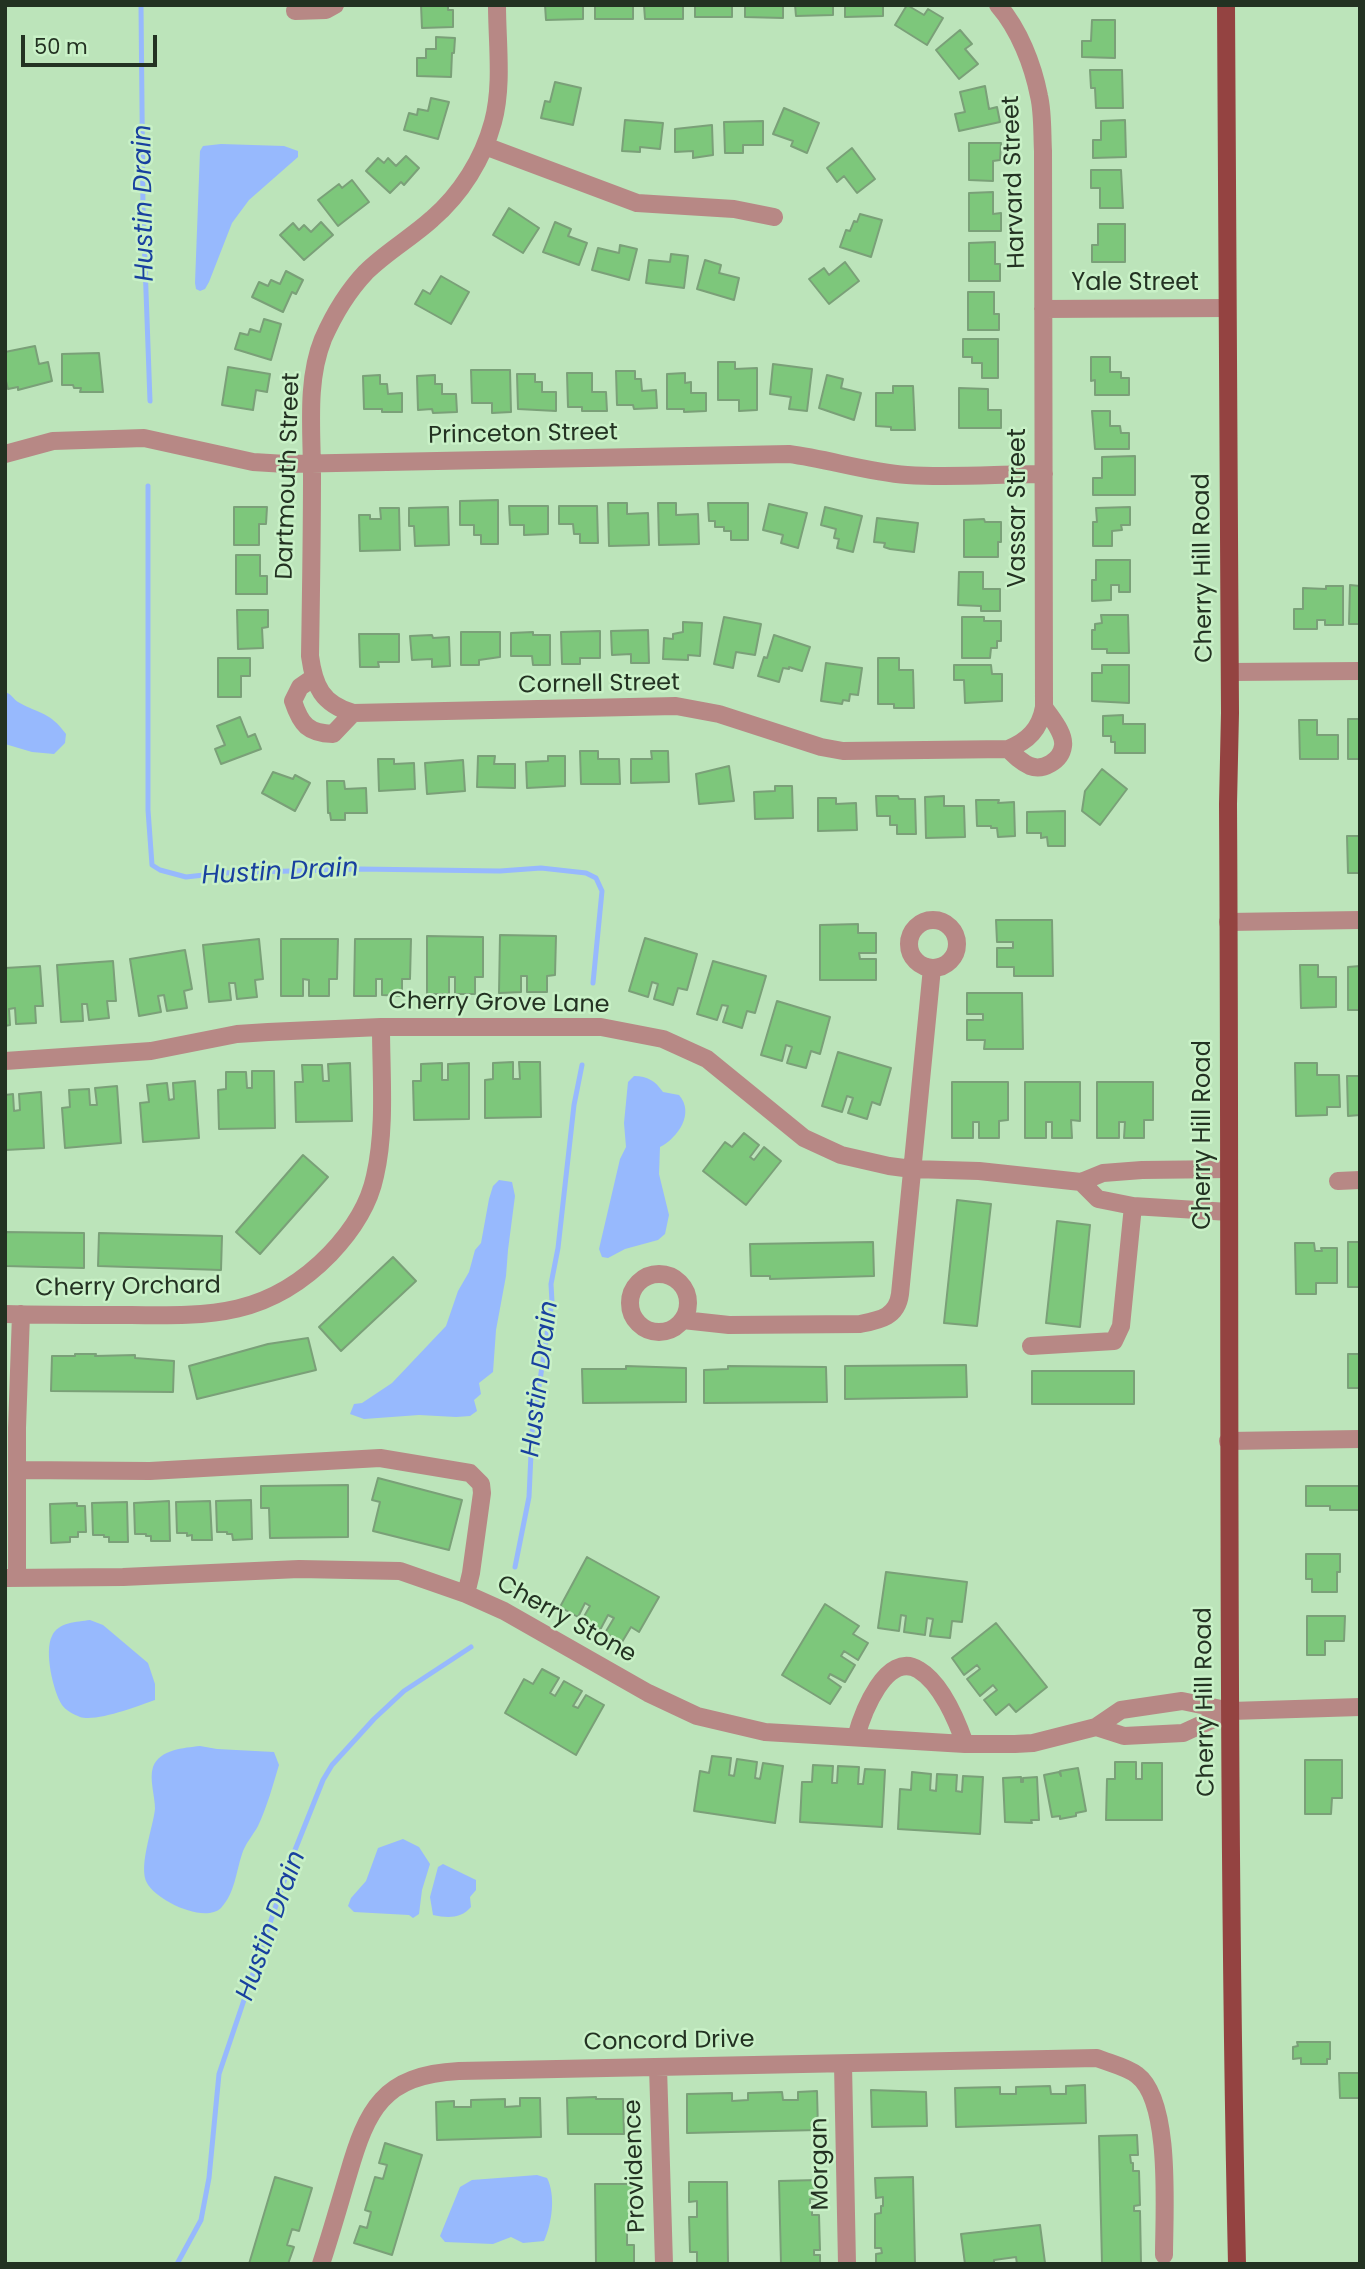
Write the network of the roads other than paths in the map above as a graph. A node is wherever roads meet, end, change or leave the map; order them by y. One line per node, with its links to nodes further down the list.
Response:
1 (335, 5): 5 (street)
2 (497, 5): 6 (street, Dartmouth Street)
3 (1226, 5): 8 (main road, Cherry Hill Road)
4 (1008, 9): 9 (street, Harvard Street)
5 (295, 11)
6 (485, 146): 7 (street); 11 (street, Dartmouth Street)
7 (774, 217)
8 (1226, 308): 9 (street, Yale Street); 14 (main road, Cherry Hill Road)
9 (1043, 309): 12 (street, Vassar Street)
10 (5, 454): 11 (street, Princeton Street)
11 (312, 464): 12 (street, Princeton Street); 15 (street, Dartmouth Street)
12 (1044, 474): 16 (street, Vassar Street)
13 (1360, 671): 14 (street)
14 (1230, 672): 21 (main road, Cherry Hill Road)
15 (313, 678): 17 (street, Dartmouth Street); 17 (street)
16 (1044, 707): 18 (street, Vassar Street); 19 (street)
17 (353, 713): 19 (street, Cornell Street)
18 (1026, 740): 19 (street, Cornell Street)
19 (1008, 750)
20 (1360, 920): 21 (street)
21 (1228, 922): 26 (main road, Cherry Hill Road)
22 (932, 968): 25 (street)
23 (381, 1027): 24 (street, Cherry Grove Lane); 25 (street, Cherry Grove Lane); 32 (street, Cherry Orchard)
24 (5, 1061)
25 (912, 1169): 29 (street, Cherry Grove Lane); 33 (street)
26 (1229, 1170): 29 (street, Cherry Grove Lane); 31 (main road, Cherry Hill Road)
27 (1360, 1180): 28 (street)
28 (1338, 1181)
29 (1081, 1182): 30 (street, Cherry Grove Lane)
30 (1133, 1206): 31 (street, Cherry Grove Lane); 34 (street)
31 (1229, 1212): 36 (main road, Cherry Hill Road)
32 (13, 1314): 37 (street)
33 (682, 1320)
34 (1031, 1346)
35 (1360, 1439): 36 (street)
36 (1228, 1441): 41 (main road, Cherry Hill Road)
37 (17, 1470): 38 (street); 39 (street)
38 (11, 1578): 39 (street, Cherry Stone)
39 (466, 1594): 43 (street, Cherry Stone)
40 (1360, 1707): 41 (street)
41 (1231, 1711): 42 (street, Cherry Stone); 42 (street, Cherry Stone); 51 (main road, Cherry Hill Road)
42 (1096, 1727): 44 (street, Cherry Stone)
43 (856, 1737): 44 (street, Cherry Stone); 44 (street)
44 (965, 1744)
45 (843, 2064): 46 (street, Concord Drive); 47 (street, Concord Drive); 50 (street, Morgan)
46 (658, 2067): 48 (street, Concord Drive); 49 (street, Providence)
47 (1164, 2255)
48 (321, 2264)
49 (664, 2264)
50 (848, 2264)
51 (1237, 2264)

